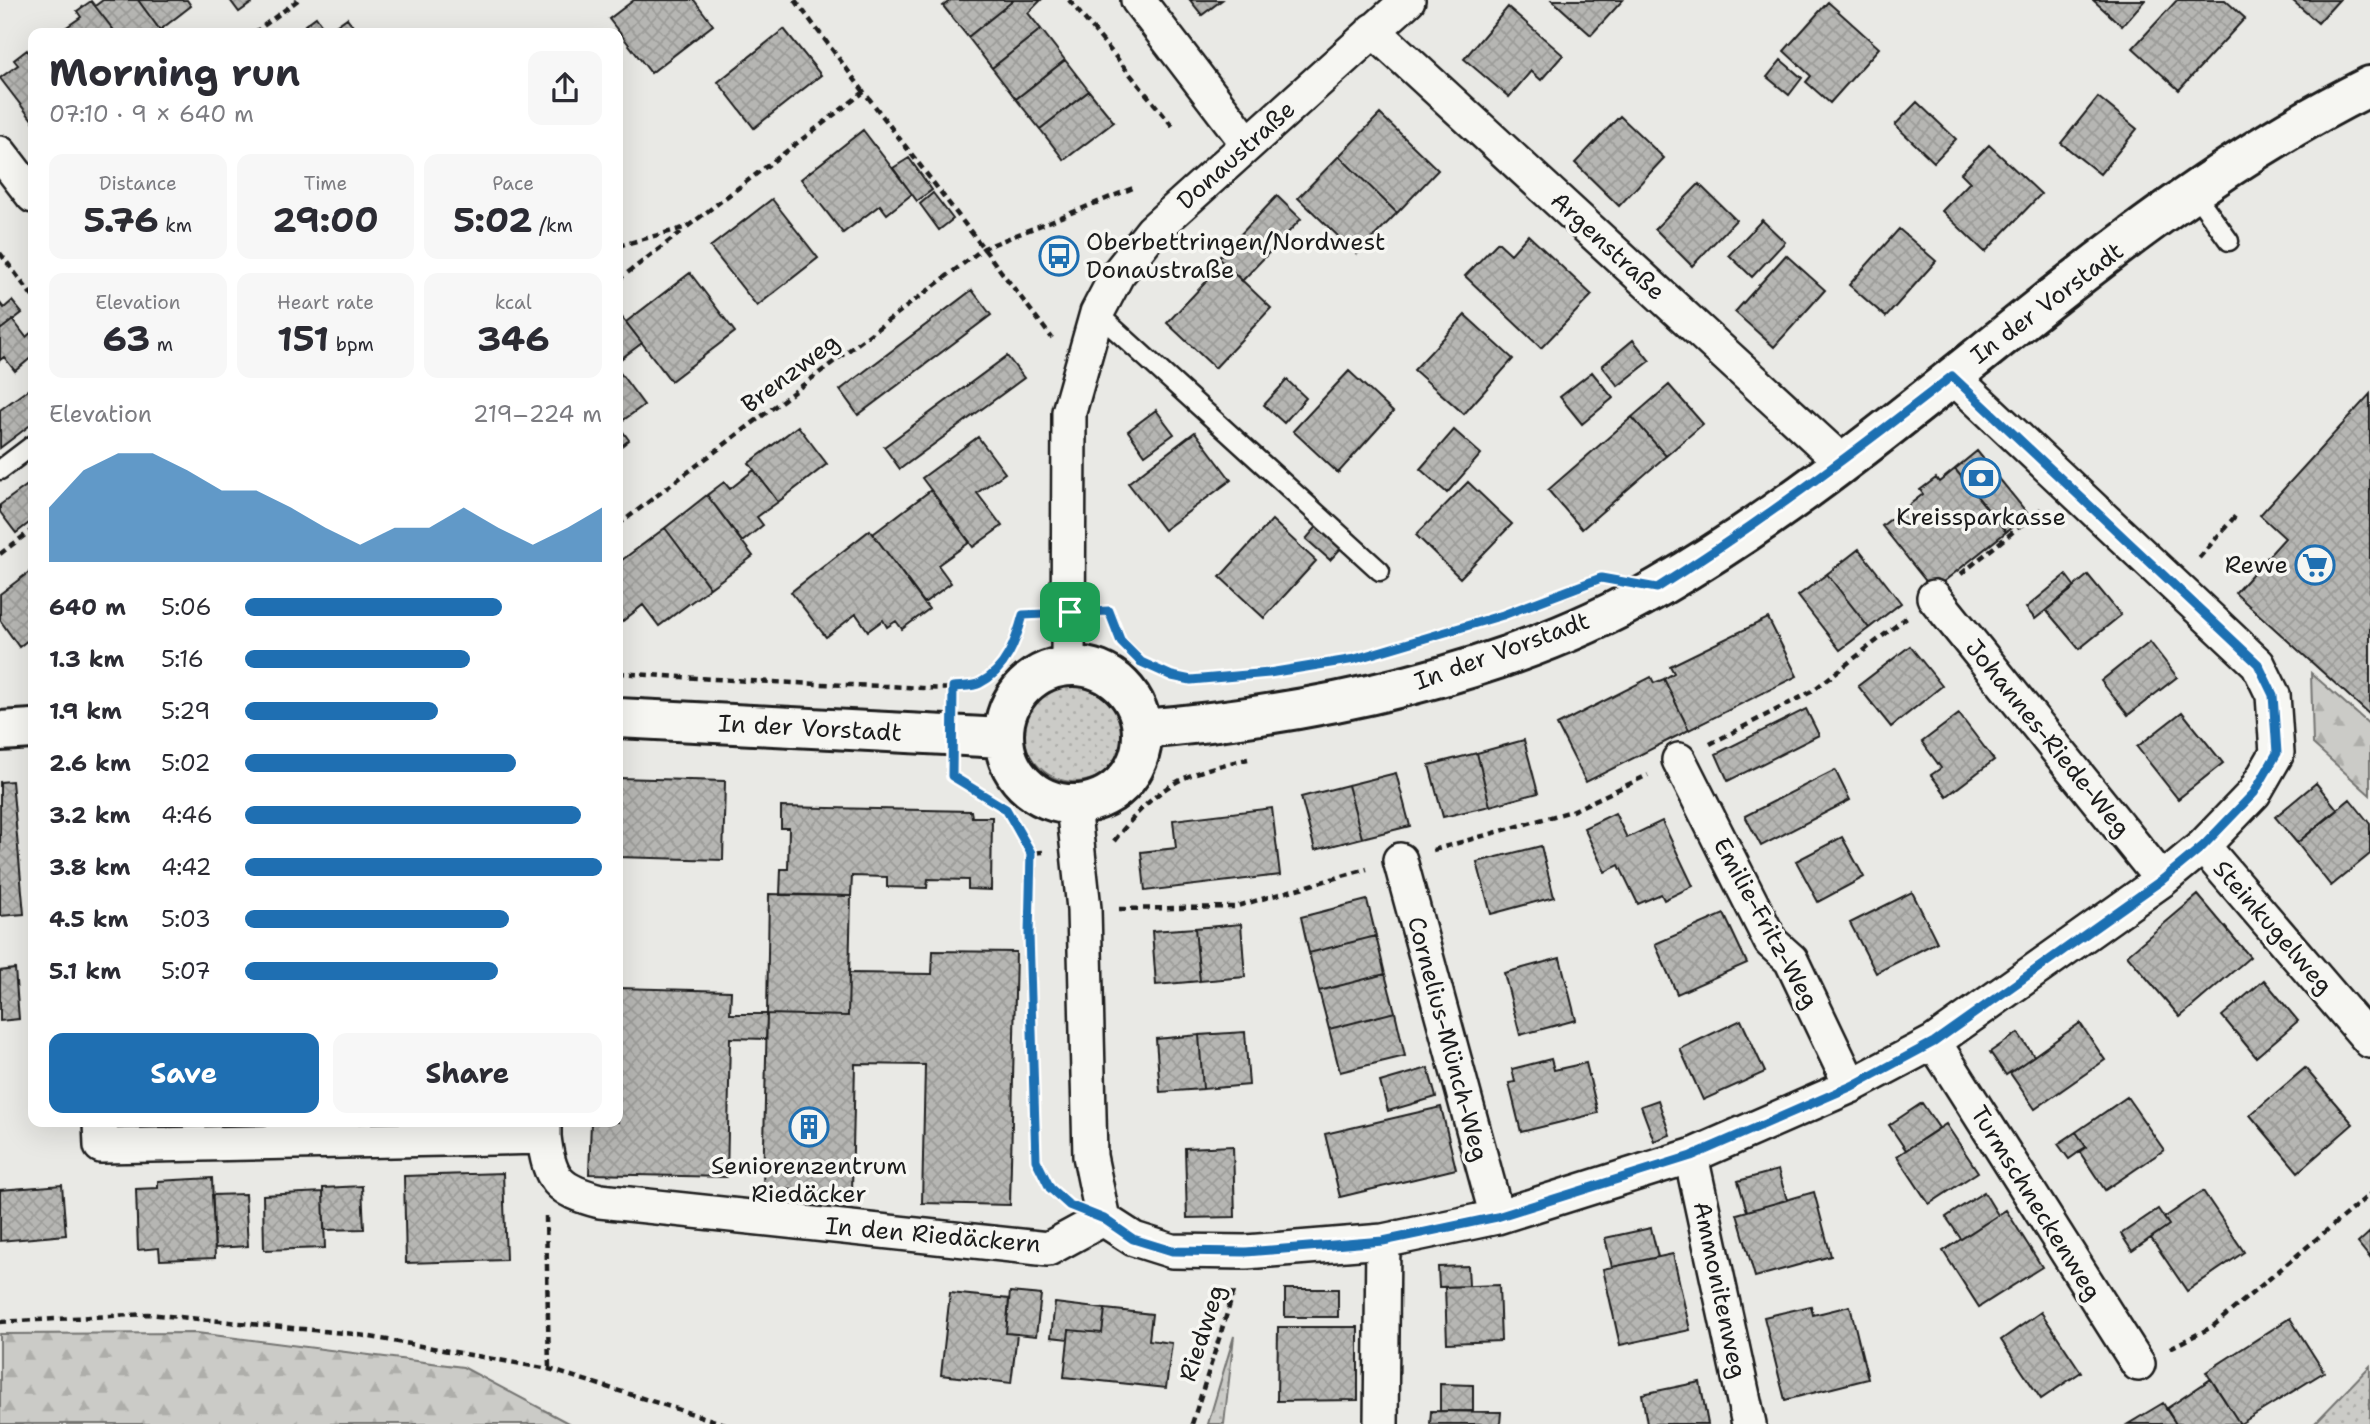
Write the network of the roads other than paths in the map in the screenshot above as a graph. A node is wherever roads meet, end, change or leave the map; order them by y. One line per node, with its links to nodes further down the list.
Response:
1 (1138, 0): 5 (street)
2 (1408, 0): 3 (street, Donaustraße)
3 (1373, 30): 5 (street, Donaustraße); 13 (street, Argenstraße)
4 (2370, 86): 8 (street, In der Vorstadt)
5 (1248, 144): 10 (street, Donaustraße)
6 (0, 153): 7 (street)
7 (28, 189)
8 (2193, 191): 9 (lane); 11 (street, In der Vorstadt)
9 (2230, 242)
10 (1097, 313): 15 (lane); 17 (street, Donaustraße)
11 (1952, 376): 13 (street, In der Vorstadt); 25 (street)
12 (28, 449): 14 (lane)
13 (1842, 462): 20 (street, In der Vorstadt)
14 (0, 470)
15 (1380, 571)
16 (1934, 597): 27 (street, Johannes-Riede-Weg)
17 (1068, 665): 20 (street); 22 (street)
18 (623, 718): 22 (street, In der Vorstadt)
19 (28, 729): 21 (street)
20 (1143, 729): 24 (street)
21 (0, 731)
22 (1003, 738): 24 (street)
23 (1679, 760): 30 (street, Emilie-Fritz-Weg)
24 (1073, 804): 35 (street)
25 (2203, 846): 27 (street); 28 (street, Steinkugelweg)
26 (1399, 860): 34 (street, Cornelius-Münch-Weg)
27 (2162, 880): 29 (street)
28 (2370, 1041)
29 (1934, 1042): 30 (street); 37 (street, Turmschneckenweg)
30 (1852, 1086): 33 (street)
31 (100, 1127): 32 (street)
32 (544, 1130): 35 (street, In den Riedäckern)
33 (1691, 1156): 34 (street); 39 (street, Ammonitenweg)
34 (1497, 1217): 36 (street)
35 (1104, 1219): 36 (street)
36 (1383, 1241): 38 (street)
37 (2138, 1364)
38 (1381, 1424)
39 (1749, 1424)

